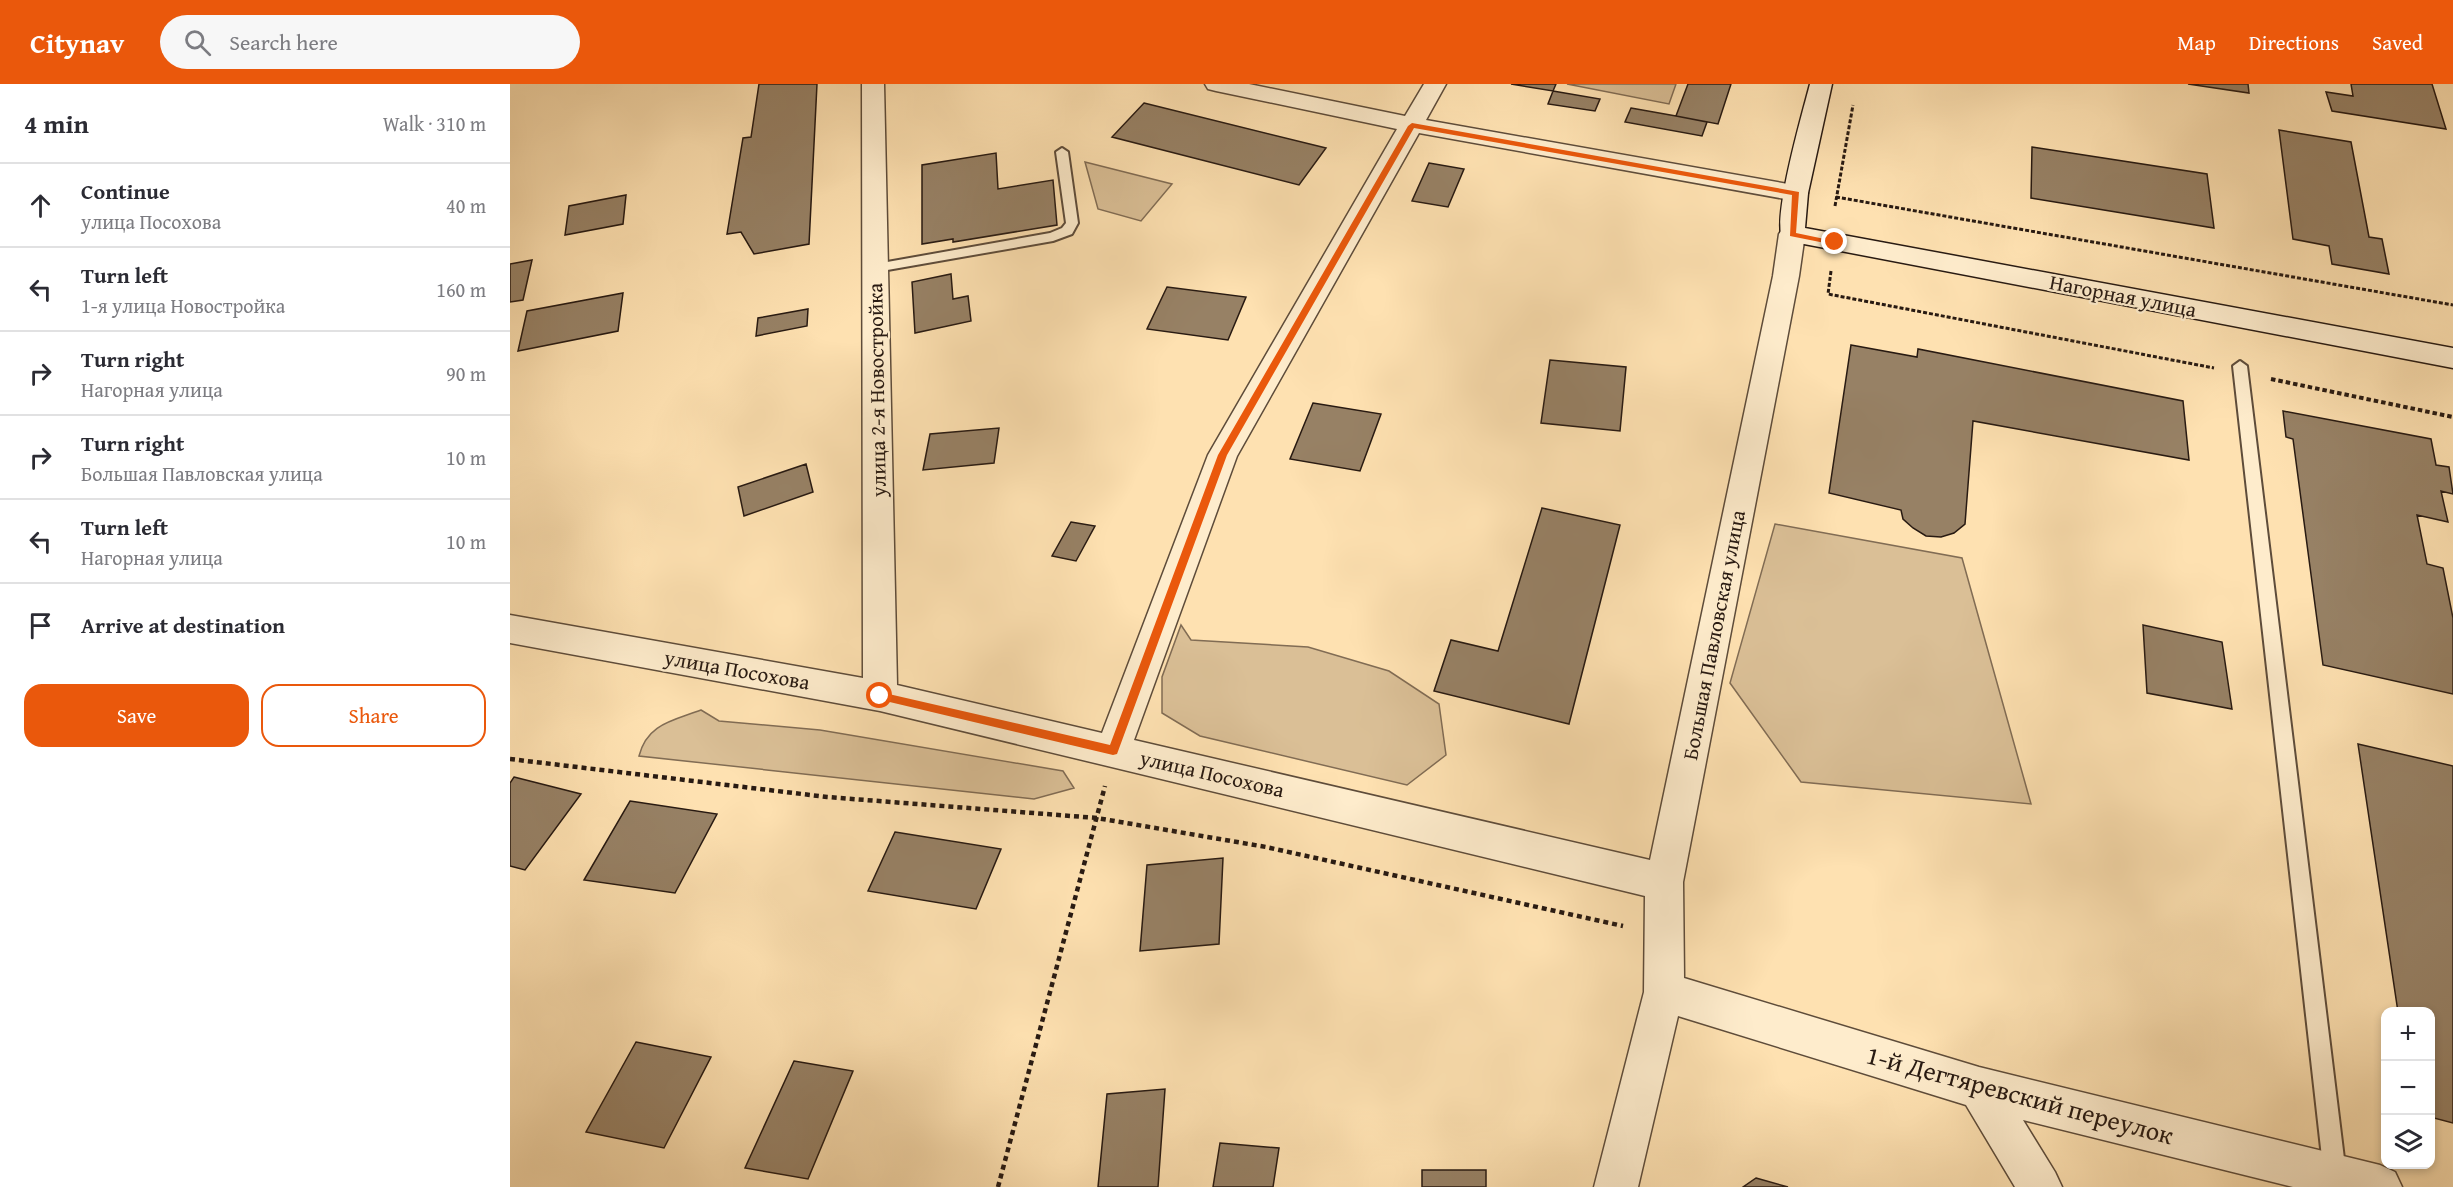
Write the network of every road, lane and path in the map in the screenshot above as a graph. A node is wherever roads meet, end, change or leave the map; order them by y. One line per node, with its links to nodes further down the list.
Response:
1 (873, 84): 12 (street, улица 2-я Новостройка)
2 (1216, 84): 6 (street)
3 (1435, 84): 6 (street)
4 (1821, 84): 8 (street, Большая Павловская улица)
5 (1855, 95): 9 (path)
6 (1412, 126): 8 (street); 20 (street)
7 (1062, 152): 12 (lane)
8 (1796, 193): 11 (street, Большая Павловская улица)
9 (1836, 197): 10 (path); 14 (path)
10 (1835, 206)
11 (1792, 234): 15 (street, Нагорная улица); 23 (street, Большая Павловская улица)
12 (876, 268): 19 (street, улица 2-я Новостройка)
13 (1831, 271): 16 (path)
14 (2453, 305)
15 (2453, 358)
16 (2240, 370): 17 (path); 27 (lane)
17 (2453, 417)
18 (510, 629): 19 (street, улица Посохова)
19 (880, 696): 20 (street, улица Посохова)
20 (1113, 750): 22 (path); 23 (street, улица Посохова)
21 (510, 759): 22 (path)
22 (1097, 818): 24 (path); 28 (path)
23 (1665, 882): 24 (street, Большая Павловская улица)
24 (1664, 935): 25 (street, Большая Павловская улица)
25 (1664, 992): 26 (street, 1-й Дегтяревский переулок); 29 (street, Большая Павловская улица)
26 (1979, 1088): 27 (street, 1-й Дегтяревский переулок); 30 (street)
27 (2336, 1176): 31 (street, 1-й Дегтяревский переулок)
28 (998, 1187)
29 (1616, 1187)
30 (2040, 1187)
31 (2380, 1187)

